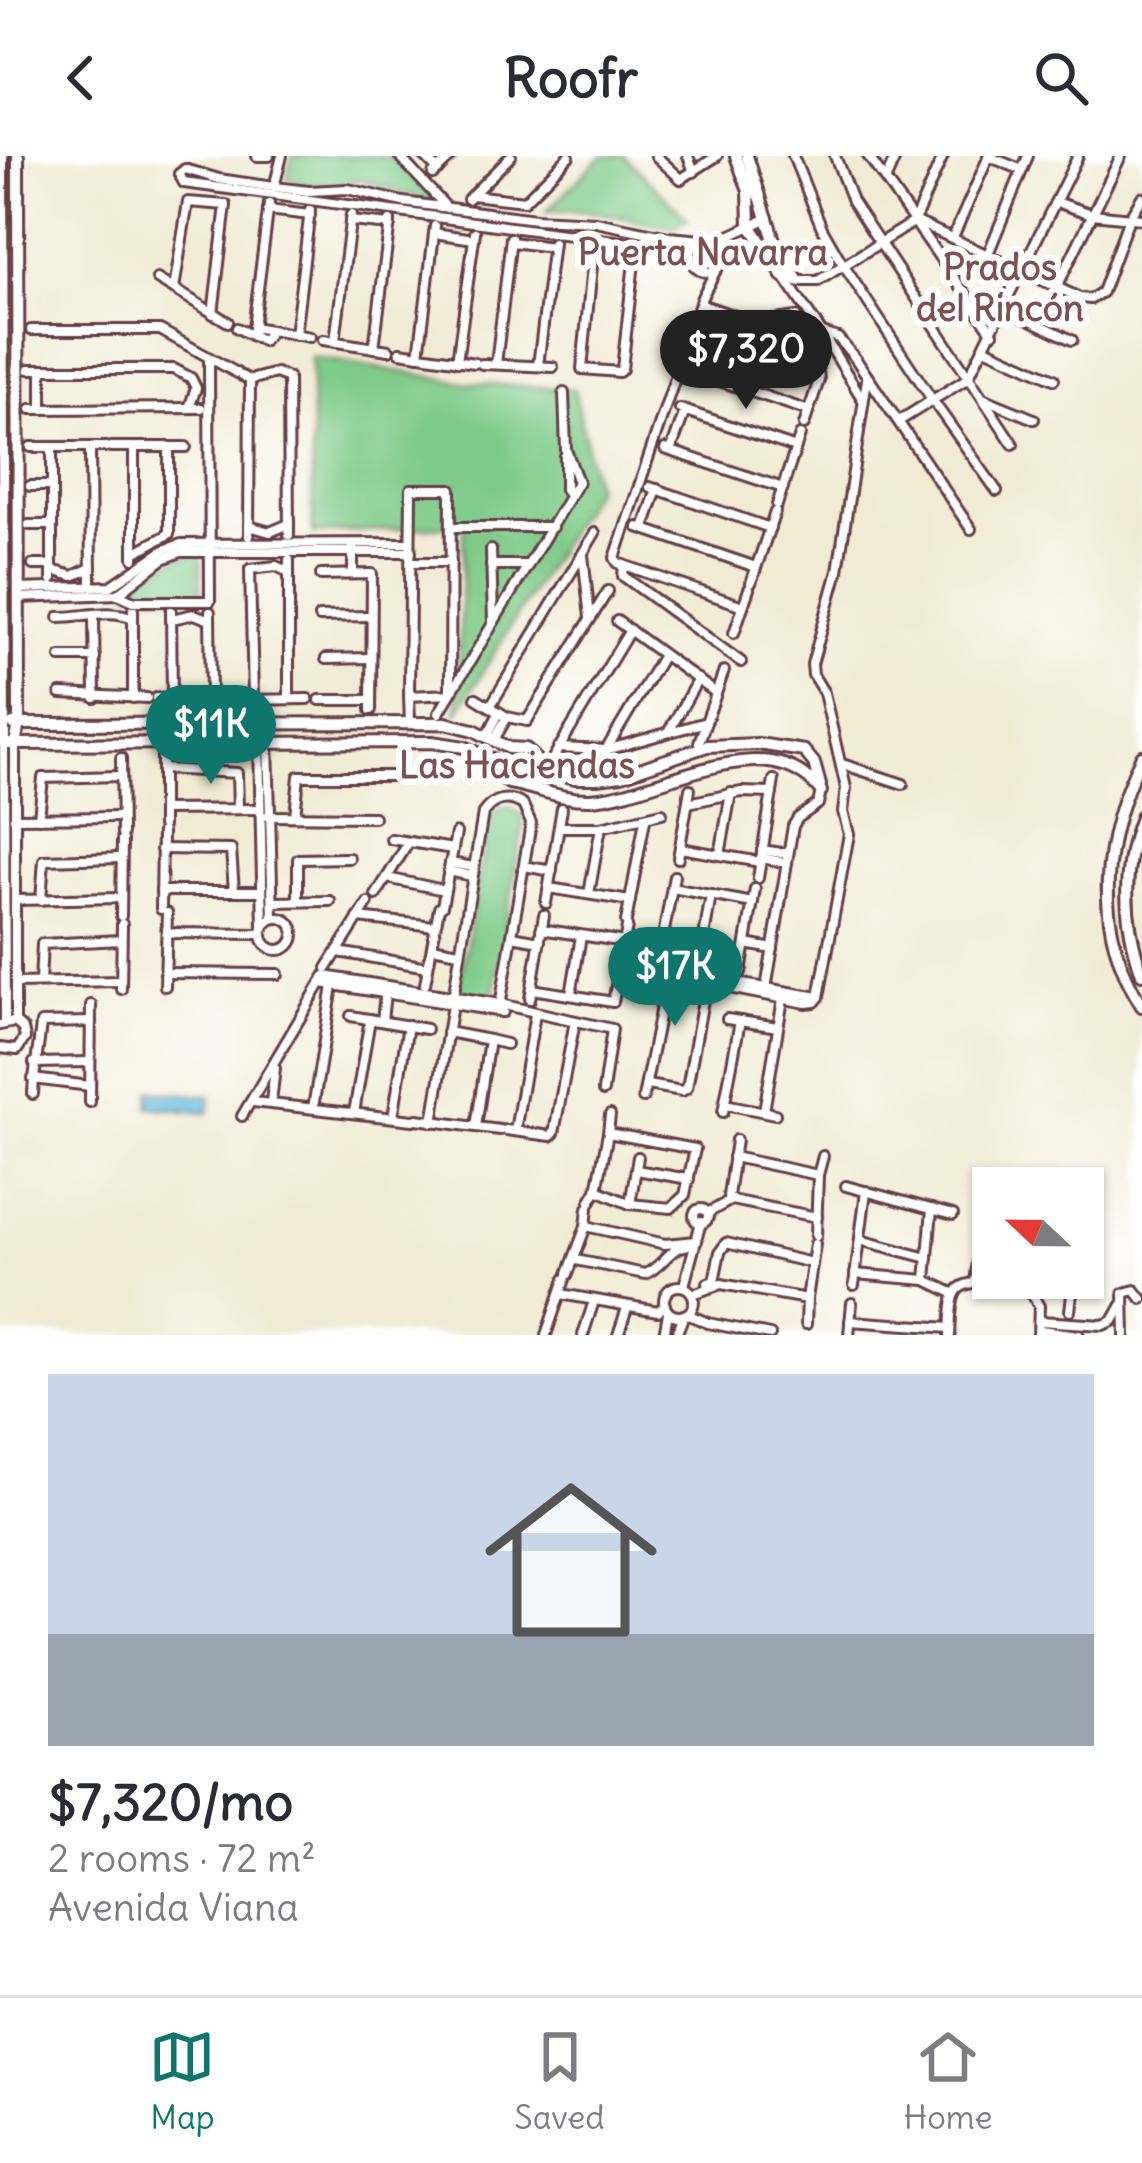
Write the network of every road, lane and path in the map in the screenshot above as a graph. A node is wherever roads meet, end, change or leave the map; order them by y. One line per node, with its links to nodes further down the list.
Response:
1 (2, 156): 29 (street)
2 (17, 156): 70 (street)
3 (257, 156): 4 (street)
4 (269, 156)
5 (282, 156): 31 (street)
6 (399, 156): 25 (street)
7 (422, 156): 8 (street); 25 (street)
8 (452, 156)
9 (511, 156): 36 (street)
10 (569, 156): 36 (street)
11 (656, 156): 27 (street)
12 (688, 156): 27 (street)
13 (716, 156): 27 (street)
14 (736, 156): 51 (street)
15 (747, 156): 45 (street)
16 (793, 156): 66 (street)
17 (835, 156): 58 (street)
18 (868, 156): 28 (street)
19 (896, 156): 28 (street)
20 (944, 156): 48 (street)
21 (988, 156): 26 (street); 55 (street)
22 (1028, 156): 26 (street)
23 (1078, 156): 38 (street)
24 (1121, 156): 44 (street)
25 (410, 166): 42 (street)
26 (1022, 170): 63 (street)
27 (690, 175)
28 (886, 179): 48 (street)
29 (1, 186): 52 (street)
30 (213, 187): 31 (street); 34 (street); 37 (street)
31 (274, 187): 32 (street)
32 (348, 190): 33 (street); 39 (street)
33 (363, 192): 40 (street); 42 (street)
34 (289, 197): 39 (street); 41 (street)
35 (1142, 197): 46 (street)
36 (495, 199): 43 (street)
37 (211, 202): 76 (street); 79 (street)
38 (1056, 202): 44 (street); 71 (street)
39 (346, 204): 40 (street)
40 (365, 207): 42 (street); 49 (street)
41 (287, 212): 83 (street); 86 (street)
42 (450, 213): 43 (street); 53 (street); 54 (street)
43 (493, 213): 50 (street)
44 (1093, 214): 46 (street); 75 (street)
45 (770, 218): 51 (street); 61 (street)
46 (1129, 218): 47 (street); 75 (street)
47 (1142, 219)
48 (915, 220): 55 (street); 58 (street); 84 (street)
49 (369, 223): 90 (street); 92 (street)
50 (604, 223): 56 (street); 57 (street)
51 (750, 225): 60 (street); 61 (street)
52 (1, 228): 69 (street)
53 (538, 229): 56 (street); 62 (street)
54 (450, 234): 95 (street); 97 (street)
55 (953, 237): 63 (street)
56 (600, 239): 59 (street)
57 (703, 240): 60 (street); 67 (street)
58 (879, 240): 66 (street); 104 (street)
59 (616, 241): 64 (street); 67 (street)
60 (716, 242): 65 (street)
61 (768, 243): 65 (street); 72 (street); 74 (street)
62 (536, 246): 98 (street); 99 (street)
63 (988, 254): 71 (street)
64 (613, 257): 101 (street); 101 (street)
65 (724, 260): 68 (street)
66 (842, 263): 74 (street); 112 (street)
67 (694, 265): 68 (street); 77 (street)
68 (716, 270): 77 (street)
69 (1, 272): 70 (street); 81 (street)
70 (17, 272): 169 (street)
71 (1023, 272): 75 (street); 78 (street)
72 (783, 276): 74 (street); 85 (street)
73 (157, 280): 76 (street)
74 (798, 281)
75 (1057, 287)
76 (174, 289): 79 (street)
77 (701, 300): 80 (street); 91 (street)
78 (1006, 308): 84 (street); 89 (street)
79 (213, 314): 83 (street)
80 (796, 317)
81 (1, 320): 127 (street)
82 (31, 330): 96 (street)
83 (252, 332): 86 (street)
84 (993, 333): 93 (street)
85 (827, 334): 105 (street); 111 (street)
86 (295, 335): 87 (street)
87 (310, 337)
88 (323, 340): 90 (street)
89 (1072, 340)
90 (335, 341): 92 (street)
91 (686, 346): 94 (street); 118 (street)
92 (374, 348): 95 (street)
93 (985, 348): 104 (street); 106 (street)
94 (704, 352): 115 (street); 115 (street)
95 (419, 356): 97 (street)
96 (209, 358): 103 (street); 108 (street)
97 (457, 362): 98 (street)
98 (496, 364): 99 (street)
99 (538, 366): 101 (street)
100 (42, 369): 102 (street); 107 (street); 113 (street)
101 (582, 369)
102 (29, 370)
103 (243, 376): 141 (street); 141 (street)
104 (968, 378): 110 (street); 112 (street)
105 (867, 379): 111 (street); 117 (street)
106 (1054, 379)
107 (196, 388): 108 (street); 113 (street)
108 (209, 388): 143 (street)
109 (565, 393): 137 (street)
110 (984, 399): 116 (street); 120 (street)
111 (864, 401): 226 (street)
112 (932, 401): 117 (street); 132 (street)
113 (189, 408): 114 (street)
114 (201, 408)
115 (809, 410): 128 (street)
116 (1034, 419)
117 (899, 421): 140 (street)
118 (659, 426): 119 (street); 133 (street)
119 (678, 431): 128 (street); 131 (street)
120 (1013, 444)
121 (31, 447): 122 (street)
122 (52, 447): 123 (street); 130 (street)
123 (90, 447): 124 (street); 159 (street)
124 (134, 447): 125 (street); 146 (street)
125 (169, 447): 126 (street); 146 (street)
126 (186, 447)
127 (2, 448): 160 (street)
128 (796, 448): 131 (street)
129 (30, 486): 130 (street)
130 (52, 486): 136 (street)
131 (783, 488): 139 (street)
132 (997, 491)
133 (634, 503): 134 (street); 155 (street)
134 (650, 509): 139 (street); 158 (street)
135 (29, 525): 136 (street)
136 (52, 525): 165 (street)
137 (552, 526): 138 (street); 154 (street)
138 (452, 527): 148 (street); 152 (street)
139 (770, 528): 158 (street)
140 (971, 529)
141 (270, 532): 144 (street)
142 (595, 533): 149 (street)
143 (210, 547): 144 (street); 150 (street); 170 (street); 171 (street)
144 (270, 547): 145 (street); 156 (street)
145 (353, 547): 148 (street); 162 (street)
146 (145, 548): 150 (street)
147 (490, 550): 157 (street)
148 (411, 552): 152 (street); 195 (street)
149 (583, 553): 179 (street); 207 (street)
150 (152, 559): 167 (street)
151 (289, 560): 161 (street)
152 (452, 562): 194 (street)
153 (33, 565): 165 (street)
154 (528, 565): 157 (street); 181 (street)
155 (624, 565): 172 (street); 189 (street)
156 (270, 566): 161 (street); 201 (street)
157 (491, 566): 181 (street)
158 (756, 567): 172 (street)
159 (91, 568): 164 (street); 166 (street)
160 (2, 570): 211 (street)
161 (289, 572): 203 (street)
162 (353, 574): 163 (street); 176 (street)
163 (321, 575)
164 (73, 576): 165 (street); 167 (street)
165 (55, 580): 167 (street); 169 (street); 170 (street)
166 (92, 582)
167 (74, 589)
168 (608, 591): 179 (street)
169 (18, 593): 212 (street)
170 (116, 594): 171 (street); 173 (street)
171 (194, 602): 174 (street)
172 (743, 606): 183 (street)
173 (115, 611): 178 (street); 197 (street)
174 (194, 614): 198 (street); 199 (street)
175 (319, 616): 176 (street)
176 (372, 616): 188 (street)
177 (59, 617): 178 (street)
178 (94, 617): 186 (street)
179 (591, 619): 207 (street)
180 (617, 621): 182 (street)
181 (493, 623): 194 (street)
182 (630, 630): 184 (street); 221 (street)
183 (734, 633)
184 (663, 655): 191 (street); 221 (street)
185 (61, 657): 186 (street)
186 (95, 657): 196 (street)
187 (326, 658): 188 (street)
188 (371, 658): 206 (street)
189 (741, 662)
190 (724, 671): 192 (street)
191 (698, 679): 192 (street); 213 (street)
192 (716, 693): 209 (street)
193 (62, 694): 196 (street)
194 (450, 694): 195 (street); 208 (street)
195 (410, 696): 210 (street)
196 (95, 698): 197 (street)
197 (133, 698): 198 (street)
198 (172, 698): 199 (street)
199 (211, 698): 200 (street)
200 (227, 698)
201 (253, 698): 203 (street); 205 (street)
202 (476, 698): 207 (street)
203 (289, 699): 204 (street)
204 (308, 699)
205 (240, 700)
206 (320, 700)
207 (499, 712): 214 (street)
208 (439, 713)
209 (706, 722): 213 (street); 219 (street)
210 (417, 723): 212 (street); 214 (street); 216 (street)
211 (1, 724): 212 (street); 218 (street)
212 (19, 724): 218 (street)
213 (670, 730): 215 (street)
214 (490, 738): 220 (street)
215 (642, 740): 221 (street); 227 (street)
216 (424, 741): 217 (street); 225 (street)
217 (264, 743): 218 (street); 246 (street)
218 (6, 744): 250 (street); 257 (street)
219 (695, 747): 227 (street); 230 (street); 237 (street)
220 (509, 748): 225 (street); 229 (street)
221 (606, 749)
222 (162, 755): 228 (street)
223 (1142, 756): 334 (street)
224 (121, 758): 231 (street)
225 (498, 762): 234 (street)
226 (840, 764): 235 (street); 329 (street)
227 (652, 766): 229 (street)
228 (162, 769): 243 (street); 245 (street)
229 (535, 769): 234 (street)
230 (694, 771): 234 (street); 237 (street)
231 (121, 776): 251 (street); 252 (street)
232 (398, 776): 249 (street)
233 (774, 780): 239 (street)
234 (518, 783): 240 (street); 241 (street)
235 (903, 784)
236 (690, 789): 242 (street)
237 (821, 791): 267 (street)
238 (731, 793): 239 (street); 242 (street); 263 (street)
239 (772, 793): 264 (street)
240 (505, 799): 241 (street); 270 (street)
241 (516, 801): 268 (street)
242 (688, 803): 263 (street)
243 (238, 808): 245 (street); 246 (street)
244 (562, 808): 255 (street)
245 (162, 810): 261 (street)
246 (263, 813): 249 (street); 279 (street); 289 (street)
247 (662, 813): 254 (street)
248 (1142, 815): 318 (street)
249 (295, 816): 253 (street)
250 (14, 818): 251 (street); 257 (street)
251 (39, 818): 252 (street)
252 (122, 818): 265 (street)
253 (374, 818)
254 (645, 820): 256 (street); 288 (street)
255 (561, 826): 256 (street); 271 (street)
256 (601, 827): 280 (street)
257 (6, 833): 284 (street); 293 (street)
258 (456, 833): 262 (street)
259 (391, 839): 260 (street)
260 (409, 842): 262 (street); 273 (street)
261 (161, 849): 277 (street); 278 (street)
262 (452, 849): 269 (street)
263 (719, 855): 264 (street)
264 (761, 857): 267 (street); 292 (street)
265 (122, 858): 283 (street); 285 (street)
266 (349, 858): 286 (street)
267 (788, 858): 310 (street)
268 (524, 866): 271 (street); 301 (street)
269 (449, 867): 270 (street); 276 (street)
270 (473, 871): 308 (street)
271 (552, 871): 274 (street)
272 (674, 876): 275 (street)
273 (387, 878): 276 (street); 281 (street)
274 (549, 888): 280 (street); 291 (street)
275 (672, 888): 282 (street); 309 (street)
276 (444, 890): 297 (street)
277 (161, 891): 278 (street); 300 (street)
278 (234, 891): 279 (street)
279 (260, 891): 299 (street)
280 (589, 894): 288 (street)
281 (376, 895)
282 (712, 895): 292 (street); 309 (street)
283 (122, 898): 285 (street); 303 (street)
284 (15, 900): 285 (street); 293 (street)
285 (41, 900)
286 (298, 901): 287 (street); 289 (street)
287 (330, 901)
288 (630, 901): 305 (street)
289 (273, 902): 295 (street)
290 (368, 903): 296 (street)
291 (546, 903)
292 (753, 903): 306 (street)
293 (7, 913): 320 (street); 327 (street)
294 (544, 915): 298 (street)
295 (273, 918): 299 (street); 299 (street)
296 (358, 918): 297 (street); 311 (street)
297 (436, 926): 307 (street)
298 (542, 929): 302 (street); 304 (street)
299 (262, 930): 300 (street)
300 (166, 933): 316 (street)
301 (512, 936): 304 (street); 335 (street)
302 (581, 936): 305 (street); 328 (street)
303 (122, 940): 321 (street); 321 (street)
304 (540, 941): 328 (street)
305 (625, 942): 332 (street)
306 (746, 944): 310 (street); 312 (street)
307 (432, 945): 308 (street); 313 (street)
308 (460, 949): 331 (street)
309 (702, 949): 312 (street)
310 (773, 949): 326 (street)
311 (338, 952): 313 (street); 314 (street)
312 (743, 956): 315 (street)
313 (428, 967): 323 (street)
314 (328, 968)
315 (741, 972)
316 (165, 974): 317 (street); 324 (street)
317 (278, 974)
318 (1142, 974)
319 (704, 981): 326 (street); 358 (street); 358 (street)
320 (15, 982): 321 (street); 345 (street)
321 (40, 982)
322 (329, 982): 325 (street); 355 (street); 366 (street)
323 (425, 984)
324 (165, 986)
325 (386, 990): 331 (street); 341 (street)
326 (766, 992): 329 (street); 330 (street)
327 (3, 995): 345 (street)
328 (571, 995): 332 (street)
329 (819, 997): 330 (street)
330 (780, 998): 347 (street)
331 (451, 1000): 335 (street); 349 (street)
332 (614, 1002): 339 (street)
333 (91, 1005): 344 (street)
334 (1142, 1006)
335 (500, 1008): 336 (street)
336 (535, 1014): 342 (street); 373 (street)
337 (351, 1016): 338 (street)
338 (370, 1019): 341 (street); 367 (street)
339 (610, 1019)
340 (727, 1019): 343 (street)
341 (382, 1021): 346 (street)
342 (575, 1021): 360 (street); 373 (street)
343 (740, 1021): 347 (street); 347 (street)
344 (91, 1022): 354 (street); 356 (street)
345 (7, 1023): 352 (street)
346 (407, 1025): 348 (street); 370 (street)
347 (775, 1026)
348 (426, 1029)
349 (447, 1032): 350 (street); 371 (street)
350 (489, 1040): 351 (street); 372 (street)
351 (506, 1044)
352 (22, 1045): 353 (street); 354 (street)
353 (0, 1048)
354 (34, 1058): 356 (street); 357 (street)
355 (276, 1061): 364 (street); 365 (street)
356 (90, 1062): 359 (street)
357 (33, 1079): 359 (street); 361 (street)
358 (646, 1084): 362 (street)
359 (90, 1086): 363 (street)
360 (603, 1091)
361 (33, 1094)
362 (644, 1098)
363 (90, 1102)
364 (251, 1102): 365 (street); 369 (street)
365 (271, 1102): 366 (street)
366 (313, 1108): 367 (street)
367 (354, 1113): 370 (street)
368 (610, 1115): 374 (street)
369 (242, 1116)
370 (392, 1117): 371 (street)
371 (433, 1122): 372 (street)
372 (476, 1127): 373 (street)
373 (507, 1130)
374 (608, 1133): 377 (street); 385 (street)
375 (700, 1135): 377 (street)
376 (736, 1140): 380 (street)
377 (695, 1149): 383 (street)
378 (823, 1156): 382 (street)
379 (638, 1157): 381 (street)
380 (733, 1157): 382 (street); 388 (street)
381 (636, 1170): 383 (street); 389 (street)
382 (818, 1175): 393 (street)
383 (689, 1179): 387 (street)
384 (846, 1186): 386 (street)
385 (597, 1190): 389 (street); 394 (street)
386 (866, 1191): 390 (street); 395 (street)
387 (684, 1197): 389 (street); 391 (street)
388 (731, 1200): 391 (street); 393 (street)
389 (630, 1204)
390 (932, 1208): 392 (street); 398 (street)
391 (701, 1215): 396 (street)
392 (953, 1215)
393 (817, 1217): 400 (street)
394 (586, 1226): 397 (street); 399 (street)
395 (860, 1240): 398 (street); 401 (street)
396 (697, 1243): 397 (street); 406 (street)
397 (668, 1248): 399 (street)
398 (928, 1258): 402 (street)
399 (576, 1260): 407 (street)
400 (812, 1263): 403 (street); 409 (street)
401 (856, 1274): 402 (street); 405 (street)
402 (926, 1280): 408 (street)
403 (715, 1282): 406 (street); 409 (street)
404 (972, 1284): 408 (street)
405 (854, 1285)
406 (689, 1290): 417 (street); 419 (street)
407 (561, 1294): 413 (street); 428 (street)
408 (955, 1294): 426 (street)
409 (807, 1299): 422 (street)
410 (1033, 1299): 423 (street)
411 (1071, 1299): 418 (street)
412 (1142, 1299): 415 (street)
413 (594, 1301): 416 (street); 429 (street)
414 (852, 1303): 420 (street)
415 (1122, 1305): 423 (street); 437 (street)
416 (627, 1307): 417 (street); 430 (street)
417 (667, 1308): 419 (street); 431 (street)
418 (1070, 1311)
419 (687, 1313): 421 (street); 432 (street)
420 (850, 1321): 424 (street); 435 (street)
421 (712, 1322): 427 (street); 433 (street)
422 (808, 1329)
423 (1039, 1329): 436 (street)
424 (893, 1330): 425 (street)
425 (921, 1331): 426 (street)
426 (950, 1331)
427 (739, 1332): 434 (street)
428 (546, 1335)
429 (583, 1335)
430 (618, 1335)
431 (664, 1335)
432 (676, 1335)
433 (706, 1335)
434 (770, 1335)
435 (849, 1335)
436 (1078, 1335)
437 (1125, 1335)

